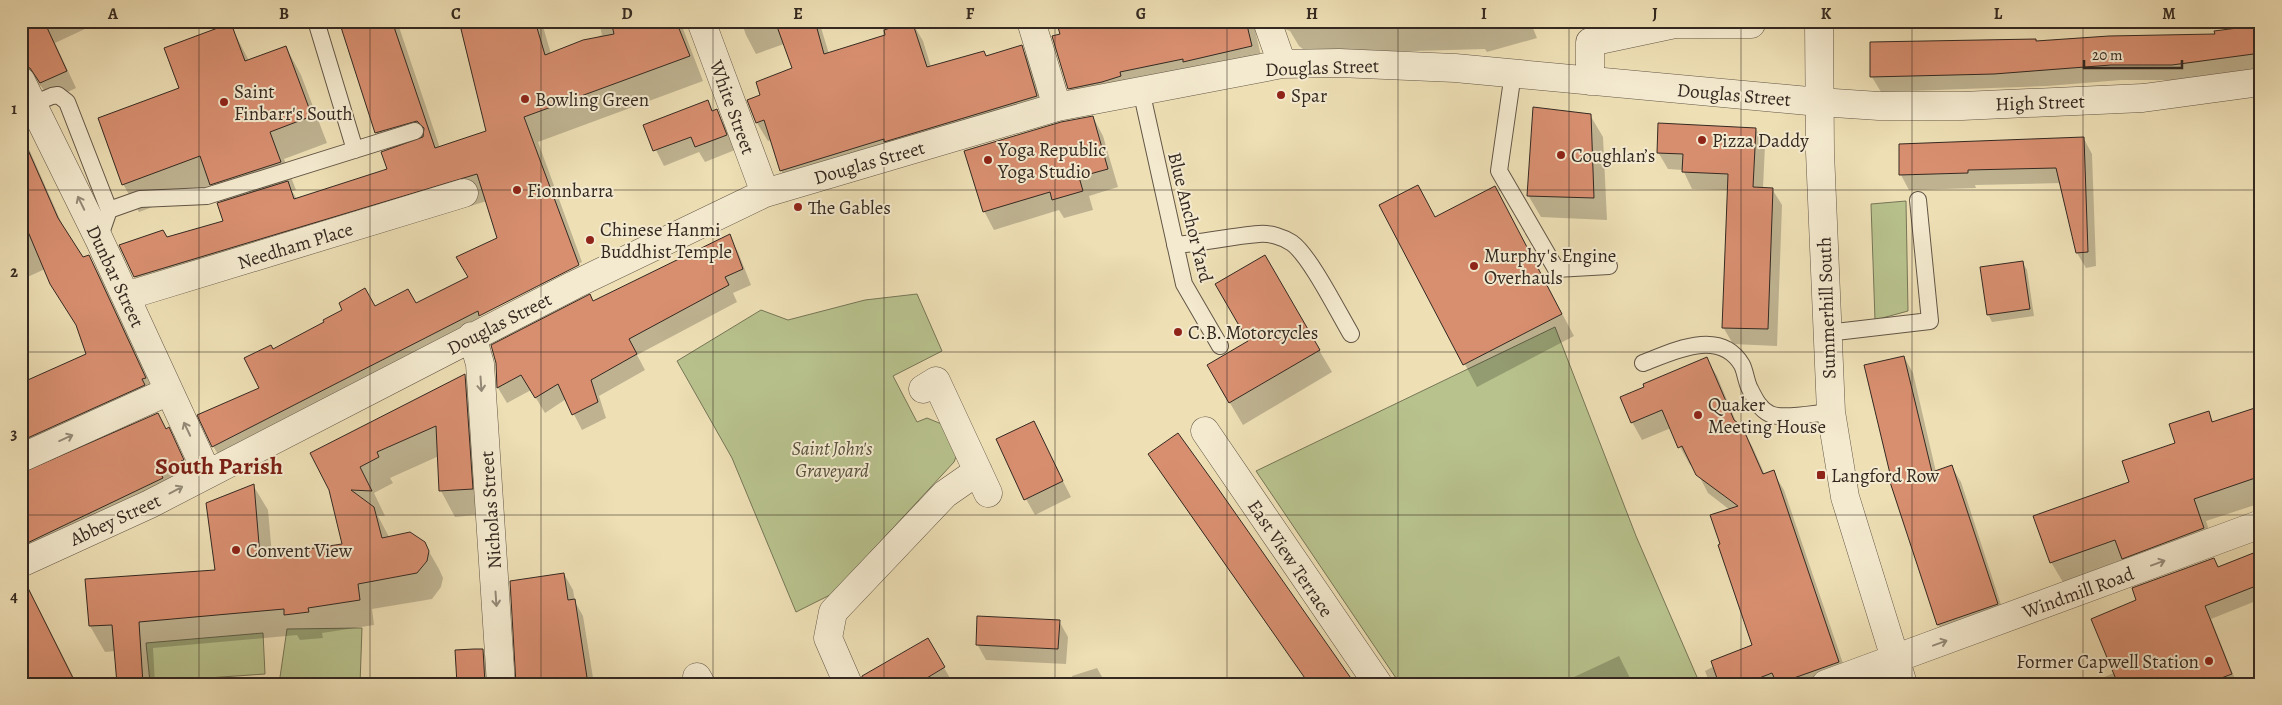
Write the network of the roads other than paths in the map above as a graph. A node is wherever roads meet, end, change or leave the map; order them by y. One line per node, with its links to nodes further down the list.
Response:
1 (316, 21): 16 (lane)
2 (701, 21): 18 (street, White Street)
3 (1032, 21): 14 (street)
4 (1267, 21): 7 (street)
5 (1819, 21): 13 (street)
6 (1751, 24): 9 (street)
7 (1282, 64): 8 (street, Douglas Street); 11 (street, Douglas Street)
8 (1513, 72): 9 (street, Douglas Street); 23 (lane)
9 (1590, 81): 13 (street, Douglas Street)
10 (2261, 82): 13 (street, High Street)
11 (1141, 90): 14 (street, Douglas Street); 22 (lane, Blue Anchor Yard)
12 (27, 93): 20 (lane); 21 (street, Dunbar Street, one-way to 12)
13 (1819, 102): 26 (street, Summerhill South)
14 (1057, 107): 18 (street, Douglas Street)
15 (415, 131): 16 (lane)
16 (355, 150): 20 (lane)
17 (464, 193): 24 (street, Needham Place)
18 (765, 193): 27 (street, Douglas Street)
19 (1918, 200): 26 (lane)
20 (109, 210): 21 (lane)
21 (99, 239): 24 (street, Dunbar Street)
22 (1175, 245): 25 (lane); 28 (lane, Blue Anchor Yard)
23 (1609, 266)
24 (126, 296): 31 (street, Dunbar Street)
25 (1351, 334)
26 (1827, 334): 32 (street, Summerhill South)
27 (472, 336): 35 (street, Douglas Street); 39 (street, Nicholas Street, one-way to 39)
28 (1220, 346)
29 (1643, 363): 32 (lane)
30 (923, 388): 40 (street)
31 (170, 391): 34 (street, one-way to 31); 35 (street, Dunbar Street, one-way to 31)
32 (1831, 412): 38 (street, Summerhill South)
33 (1205, 431): 41 (street, East View Terrace)
34 (21, 458)
35 (207, 474): 37 (street, Abbey Street, one-way to 35)
36 (2261, 524): 38 (street, Windmill Road, one-way to 36)
37 (21, 563)
38 (1899, 672): 42 (street, Windmill Road)
39 (501, 684)
40 (848, 684)
41 (1378, 684)
42 (1826, 684)

